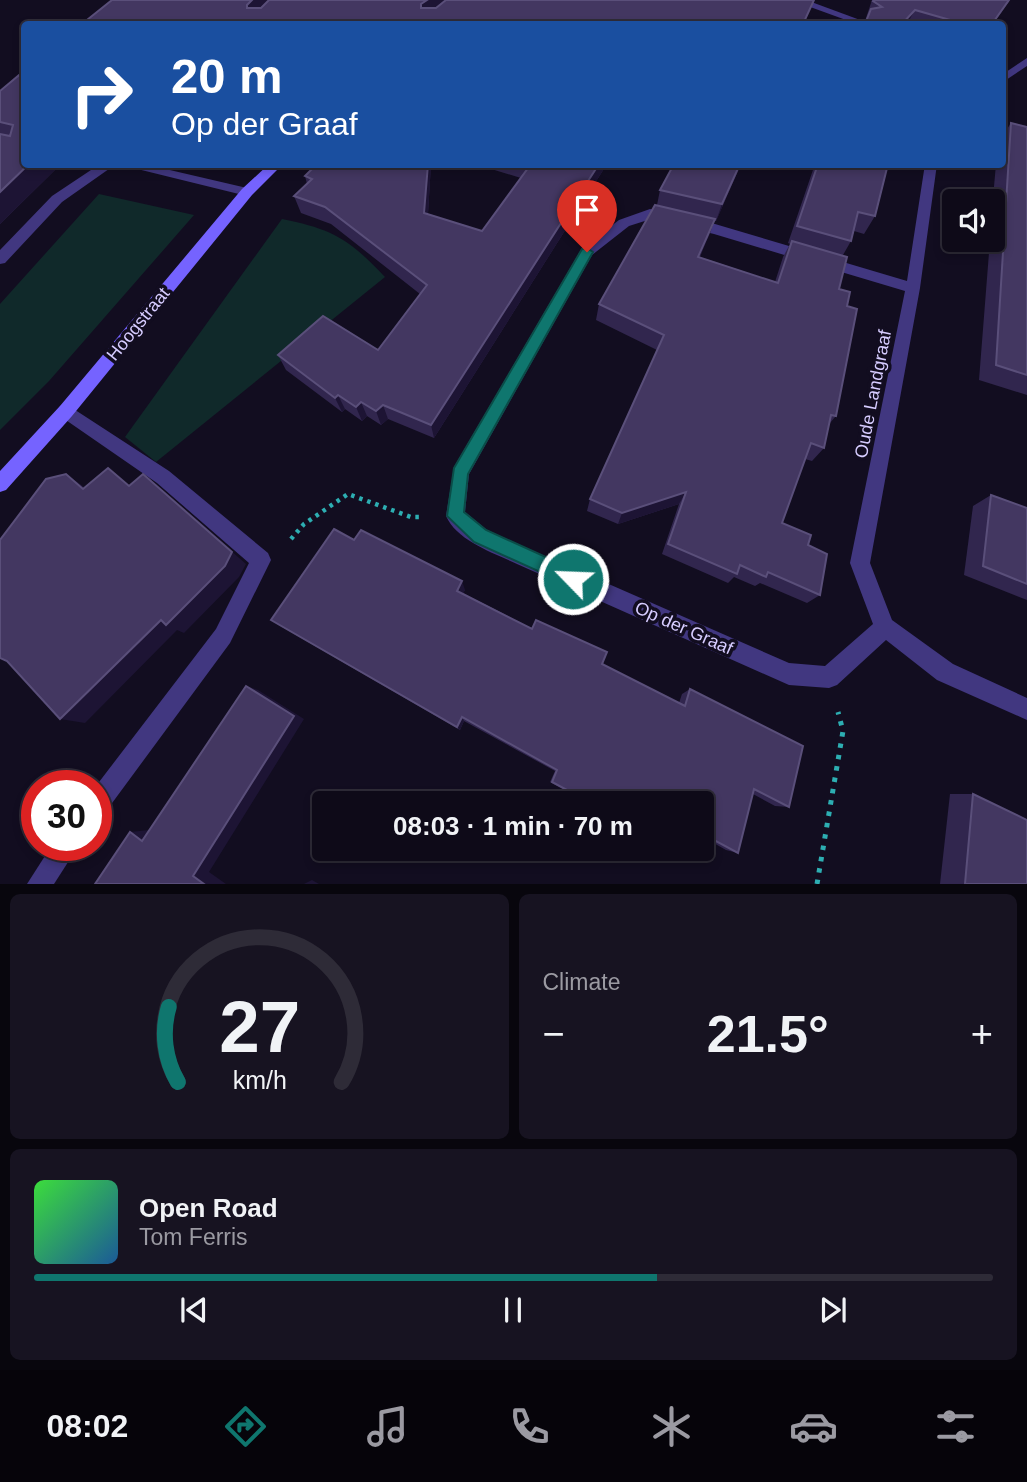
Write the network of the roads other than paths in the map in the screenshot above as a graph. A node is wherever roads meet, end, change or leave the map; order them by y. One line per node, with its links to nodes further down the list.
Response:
1 (796, 0): 2 (street)
2 (857, 21)
3 (1027, 61): 4 (street)
4 (1006, 77)
5 (104, 168): 10 (street)
6 (141, 168): 9 (street)
7 (272, 168): 9 (main road, Hoogstraat)
8 (930, 168): 11 (street, Oude Landgraaf)
9 (247, 192): 12 (main road, Hoogstraat)
10 (0, 258)
11 (914, 288): 14 (street, Oude Landgraaf); 14 (street, Op der Graaf)
12 (66, 411): 13 (main road, Hoogstraat); 16 (street)
13 (0, 484)
14 (885, 627): 15 (street)
15 (1027, 709)
16 (112, 785)
17 (56, 861): 18 (street)
18 (39, 884)

